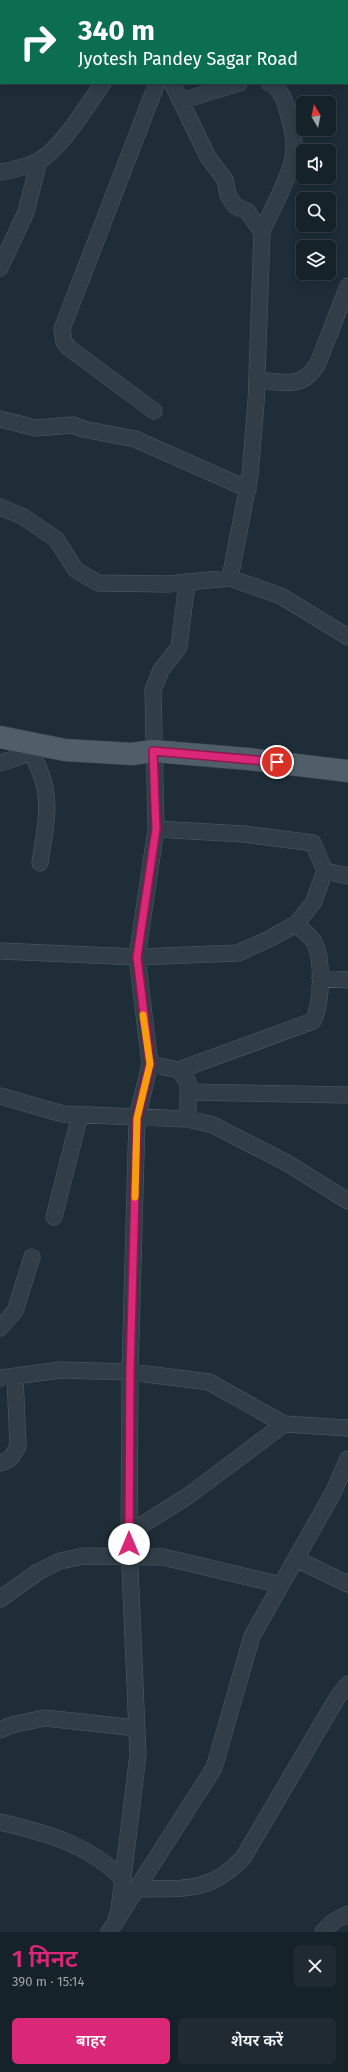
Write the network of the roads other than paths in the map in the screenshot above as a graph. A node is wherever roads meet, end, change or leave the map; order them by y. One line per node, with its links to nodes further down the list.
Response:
1 (102, 84): 7 (street)
2 (157, 84): 13 (street)
3 (172, 84): 6 (street)
4 (237, 84): 6 (street)
5 (272, 84): 9 (street)
6 (180, 101): 9 (street)
7 (39, 161): 8 (street); 10 (street)
8 (1, 173)
9 (262, 232): 12 (street)
10 (0, 268)
11 (348, 286): 12 (street)
12 (257, 380): 15 (street)
13 (154, 411)
14 (0, 419): 15 (street)
15 (248, 490): 17 (street)
16 (0, 506): 18 (street)
17 (230, 578): 18 (street); 19 (street)
18 (187, 583): 22 (street)
19 (348, 637)
20 (0, 737): 21 (main road)
21 (37, 748): 22 (main road); 23 (street); 26 (street)
22 (153, 751): 24 (main road); 25 (street)
23 (0, 763)
24 (348, 772)
25 (156, 829): 27 (street); 31 (street)
26 (40, 862)
27 (325, 871): 28 (street); 29 (street)
28 (348, 876)
29 (296, 924): 31 (street); 32 (street)
30 (0, 951): 31 (street)
31 (137, 957): 34 (street)
32 (320, 978): 33 (street); 35 (street)
33 (348, 980)
34 (150, 1064): 35 (street); 40 (street)
35 (179, 1070): 36 (street)
36 (188, 1092): 37 (street); 41 (street)
37 (348, 1095)
38 (0, 1096): 39 (street)
39 (80, 1115): 40 (street); 43 (street)
40 (137, 1118): 41 (street); 46 (street)
41 (188, 1119): 42 (street)
42 (348, 1201)
43 (54, 1217)
44 (32, 1257): 45 (street)
45 (0, 1328)
46 (130, 1372): 47 (street); 48 (street); 52 (street)
47 (8, 1377): 51 (street)
48 (284, 1424): 49 (street); 52 (street)
49 (348, 1428)
50 (348, 1459): 54 (street)
51 (0, 1463)
52 (129, 1533): 53 (street)
53 (129, 1556): 56 (street); 57 (street); 59 (street)
54 (296, 1559): 55 (street); 56 (street)
55 (348, 1584)
56 (281, 1585): 62 (street)
57 (0, 1599)
58 (348, 1684): 62 (street)
59 (137, 1728): 60 (street); 62 (street)
60 (0, 1730)
61 (0, 1822): 62 (street)
62 (129, 1884): 64 (street)
63 (348, 1914): 65 (street)
64 (112, 1926)
65 (323, 1932)

